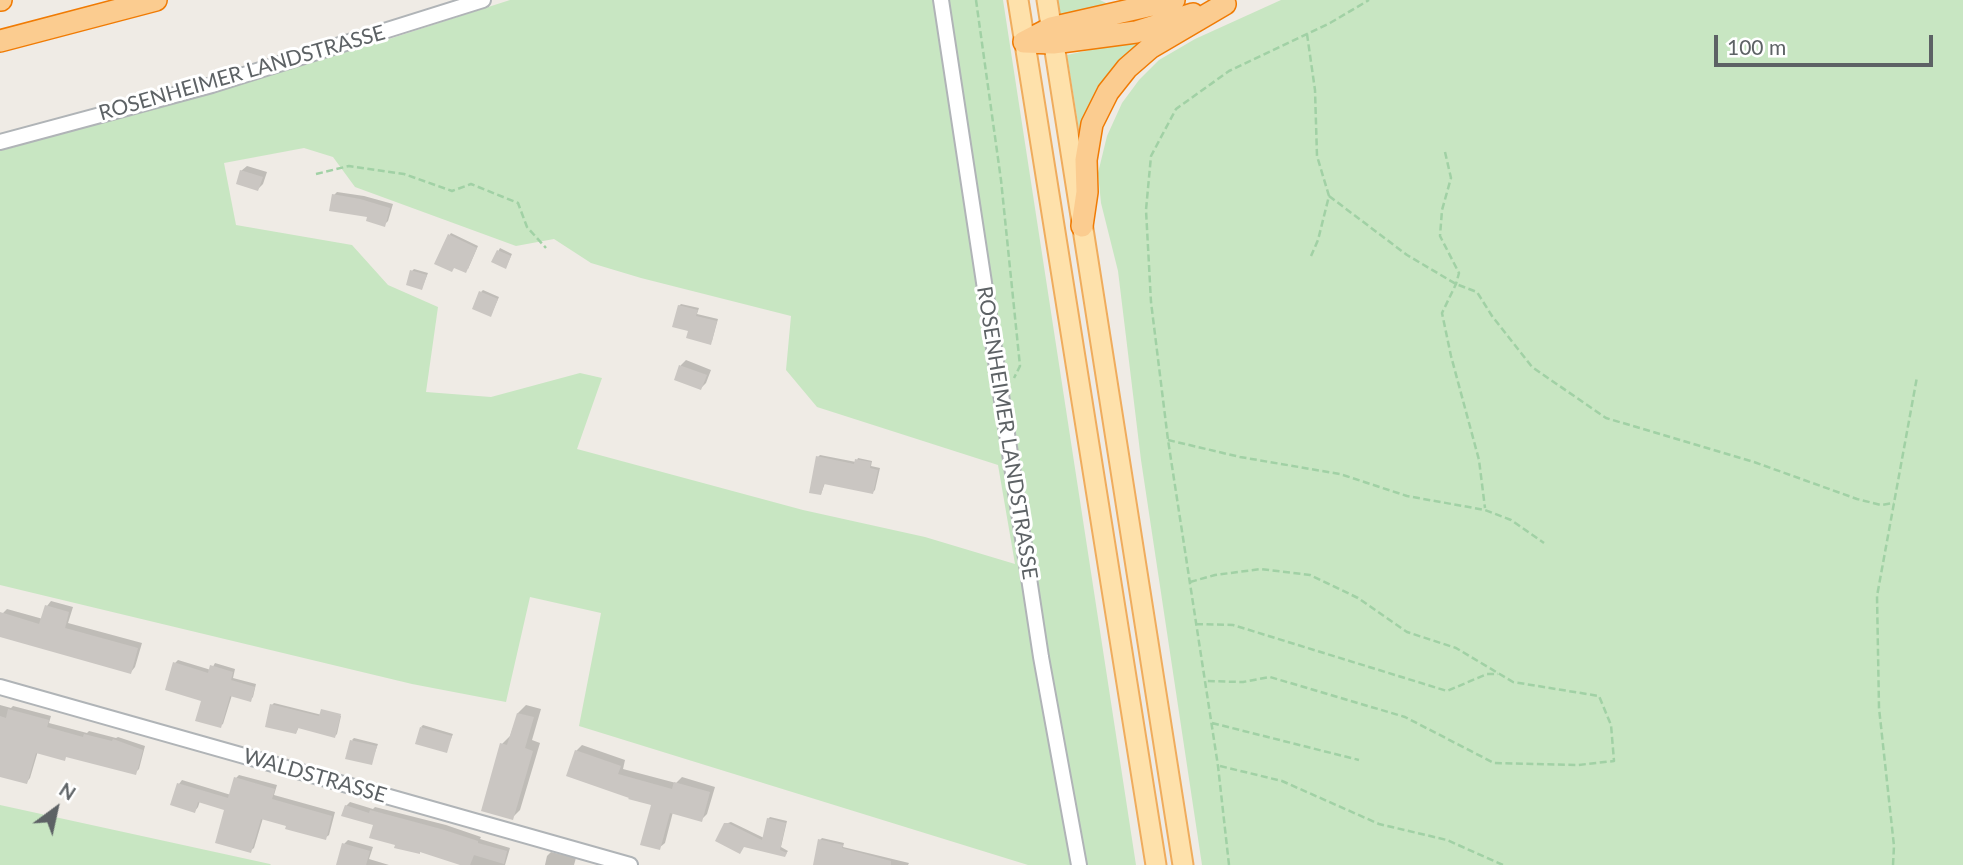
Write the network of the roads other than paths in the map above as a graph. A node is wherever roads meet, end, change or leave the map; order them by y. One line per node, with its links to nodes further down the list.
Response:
1 (156, 0): 10 (highway)
2 (483, 0): 12 (street, ROSENHEIMER LANDSTRASSE)
3 (940, 0): 16 (street, ROSENHEIMER LANDSTRASSE)
4 (1018, 0): 11 (main road)
5 (1047, 0): 9 (main road)
6 (1128, 0): 7 (highway)
7 (1165, 2): 9 (highway)
8 (1230, 2): 9 (highway); 13 (highway)
9 (1052, 35): 11 (highway); 13 (main road)
10 (0, 41)
11 (1024, 41): 17 (main road)
12 (0, 142)
13 (1082, 226): 18 (main road)
14 (0, 687): 15 (street, WALDSTRASSE)
15 (630, 865)
16 (1079, 865)
17 (1156, 865)
18 (1183, 865)

